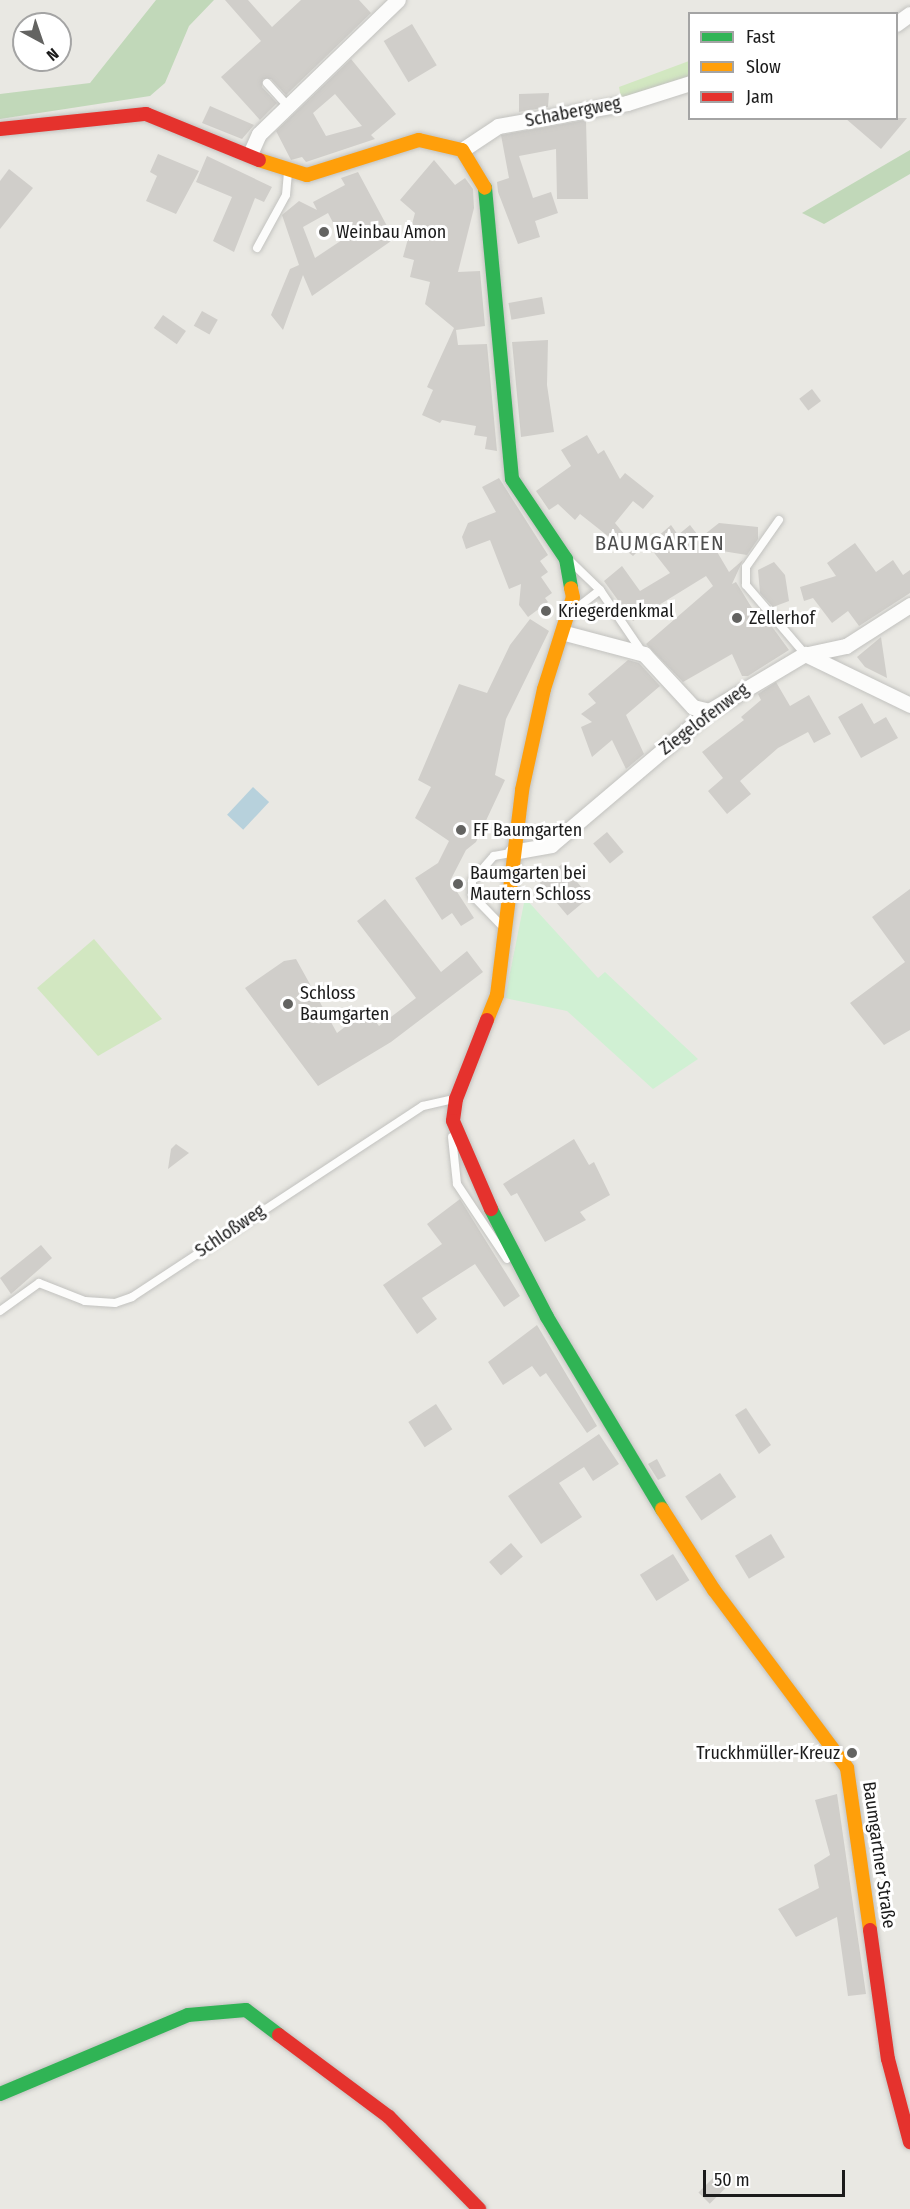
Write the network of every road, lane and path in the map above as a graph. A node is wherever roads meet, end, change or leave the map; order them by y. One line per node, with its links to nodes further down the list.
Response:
1 (392, 1): 6 (street)
2 (910, 14): 3 (street)
3 (898, 23)
4 (267, 83): 6 (lane)
5 (688, 84): 8 (street, Schabergweg)
6 (287, 105): 9 (street)
7 (0, 129): 9 (street)
8 (462, 150): 10 (street); 13 (street)
9 (250, 154): 10 (street)
10 (288, 172): 11 (lane)
11 (257, 248)
12 (779, 520): 19 (lane)
13 (566, 559): 14 (lane); 16 (street)
14 (600, 590): 16 (lane); 18 (lane)
15 (910, 605): 19 (street, Ziegelofenweg)
16 (570, 613): 17 (street)
17 (565, 633): 18 (street); 22 (street)
18 (644, 654): 21 (street)
19 (805, 654): 20 (street); 21 (street, Ziegelofenweg)
20 (910, 705)
21 (709, 711): 22 (street, Ziegelofenweg)
22 (512, 852): 23 (street); 23 (lane)
23 (504, 928): 24 (street)
24 (456, 1099): 25 (street); 27 (lane, Schloßweg)
25 (453, 1121): 26 (street, Baumgartner Straße); 26 (lane)
26 (527, 1276): 29 (street, Baumgartner Straße)
27 (0, 1311)
28 (0, 2094): 30 (street)
29 (910, 2142)
30 (479, 2209)

